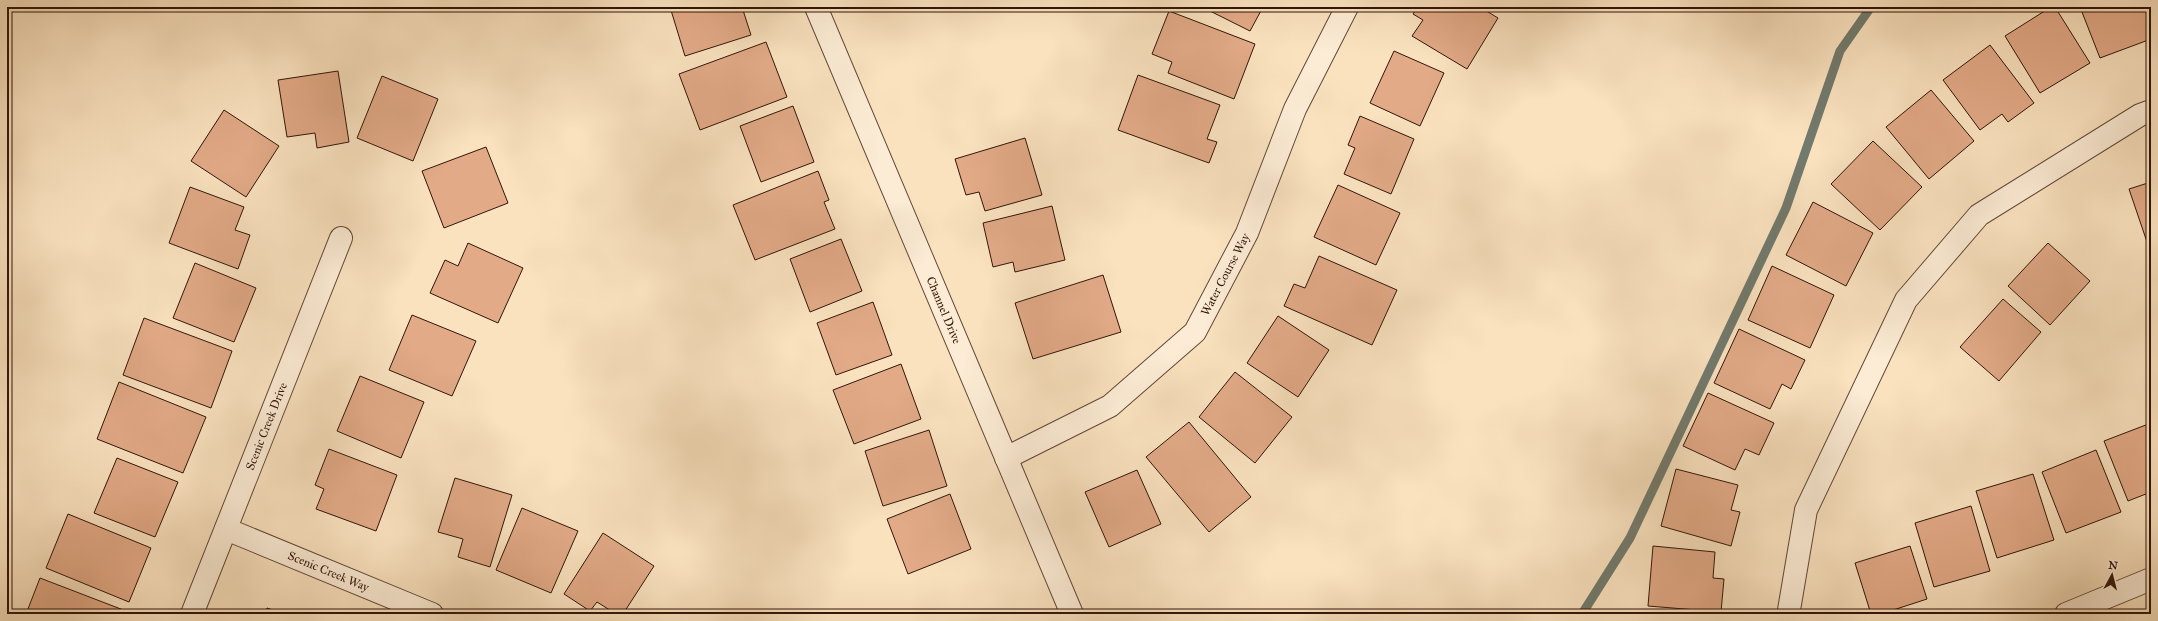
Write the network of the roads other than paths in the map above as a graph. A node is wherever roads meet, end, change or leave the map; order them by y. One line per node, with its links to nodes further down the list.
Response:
1 (816, 7): 5 (street, Channel Drive)
2 (1347, 7): 5 (street, Water Course Way)
3 (2151, 111): 11 (street)
4 (341, 238): 6 (street, Scenic Creek Drive)
5 (1006, 458): 10 (street, Channel Drive)
6 (226, 529): 8 (street, Scenic Creek Drive); 9 (street, Scenic Creek Way)
7 (2151, 579): 12 (street)
8 (192, 614)
9 (432, 614)
10 (1072, 614)
11 (1790, 614)
12 (2066, 614)

